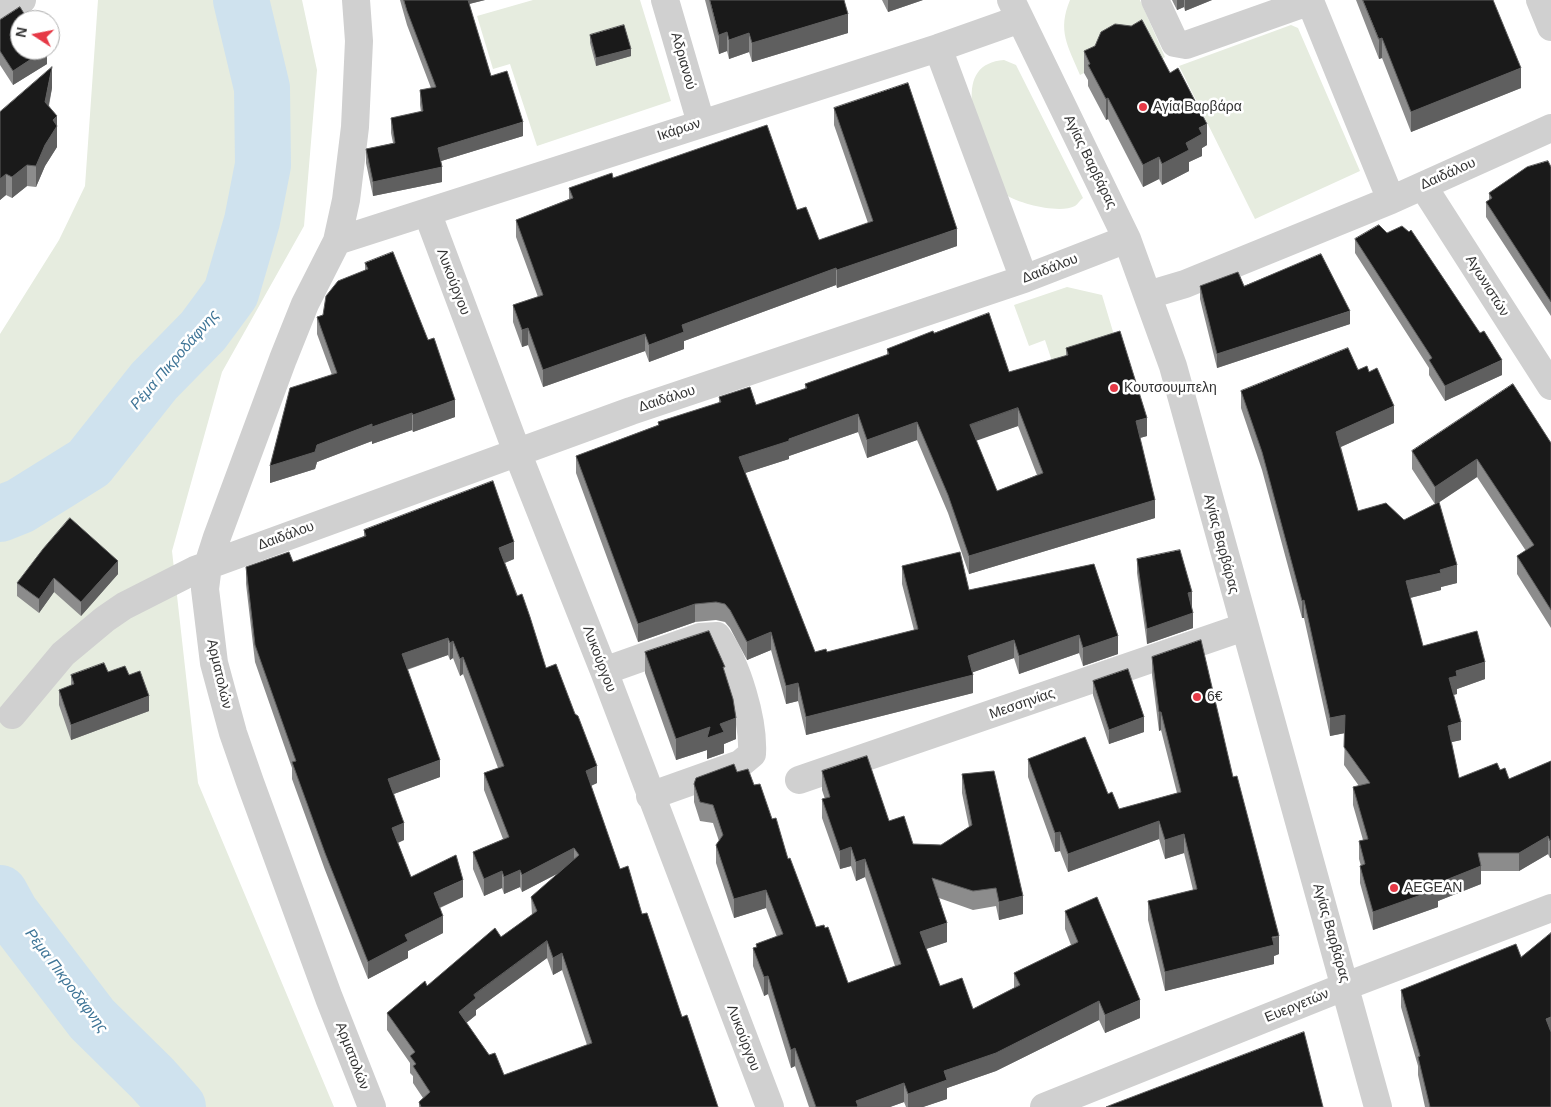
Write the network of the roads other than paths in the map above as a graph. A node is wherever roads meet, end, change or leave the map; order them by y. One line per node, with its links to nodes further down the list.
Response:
1 (22, 0): 7 (street)
2 (356, 0): 16 (street)
3 (665, 0): 10 (street, Αδριανού)
4 (1155, 0): 13 (street)
5 (1540, 0): 8 (street)
6 (1015, 9): 9 (street, Ικάρων); 15 (street, Αγίας Βαρβάρας)
7 (0, 14)
8 (1551, 27)
9 (938, 48): 10 (street, Ικάρων); 17 (street)
10 (701, 123): 14 (street, Ικάρων)
11 (1551, 128): 12 (street, Δαιδάλου)
12 (1423, 186): 13 (street, Δαιδάλου); 19 (street, Αγωνιστών)
13 (1390, 200): 18 (street, Δαιδάλου)
14 (428, 212): 16 (street, Ικάρων); 20 (street, Λυκούργου)
15 (1127, 239): 17 (street, Δαιδάλου); 18 (street, Αγίας Βαρβάρας)
16 (337, 241): 21 (street, Αρματολών)
17 (1024, 280): 20 (street, Δαιδάλου)
18 (1148, 295): 22 (street, Αγίας Βαρβάρας)
19 (1551, 386)
20 (517, 452): 21 (street, Δαιδάλου); 23 (street, Λυκούργου)
21 (208, 565): 24 (street, Δαιδάλου); 29 (street, Αρματολών)
22 (1244, 627): 25 (street, Μεσσηνίας); 28 (street, Αγίας Βαρβάρας)
23 (604, 671): 26 (street, Λυκούργου); 26 (street)
24 (12, 715)
25 (799, 780)
26 (650, 796): 30 (street, Λυκούργου)
27 (1551, 908): 28 (street, Ευεργετών)
28 (1346, 986): 31 (street, Ευεργετών); 32 (street, Αγίας Βαρβάρας)
29 (372, 1107)
30 (770, 1107)
31 (1044, 1107)
32 (1378, 1107)

